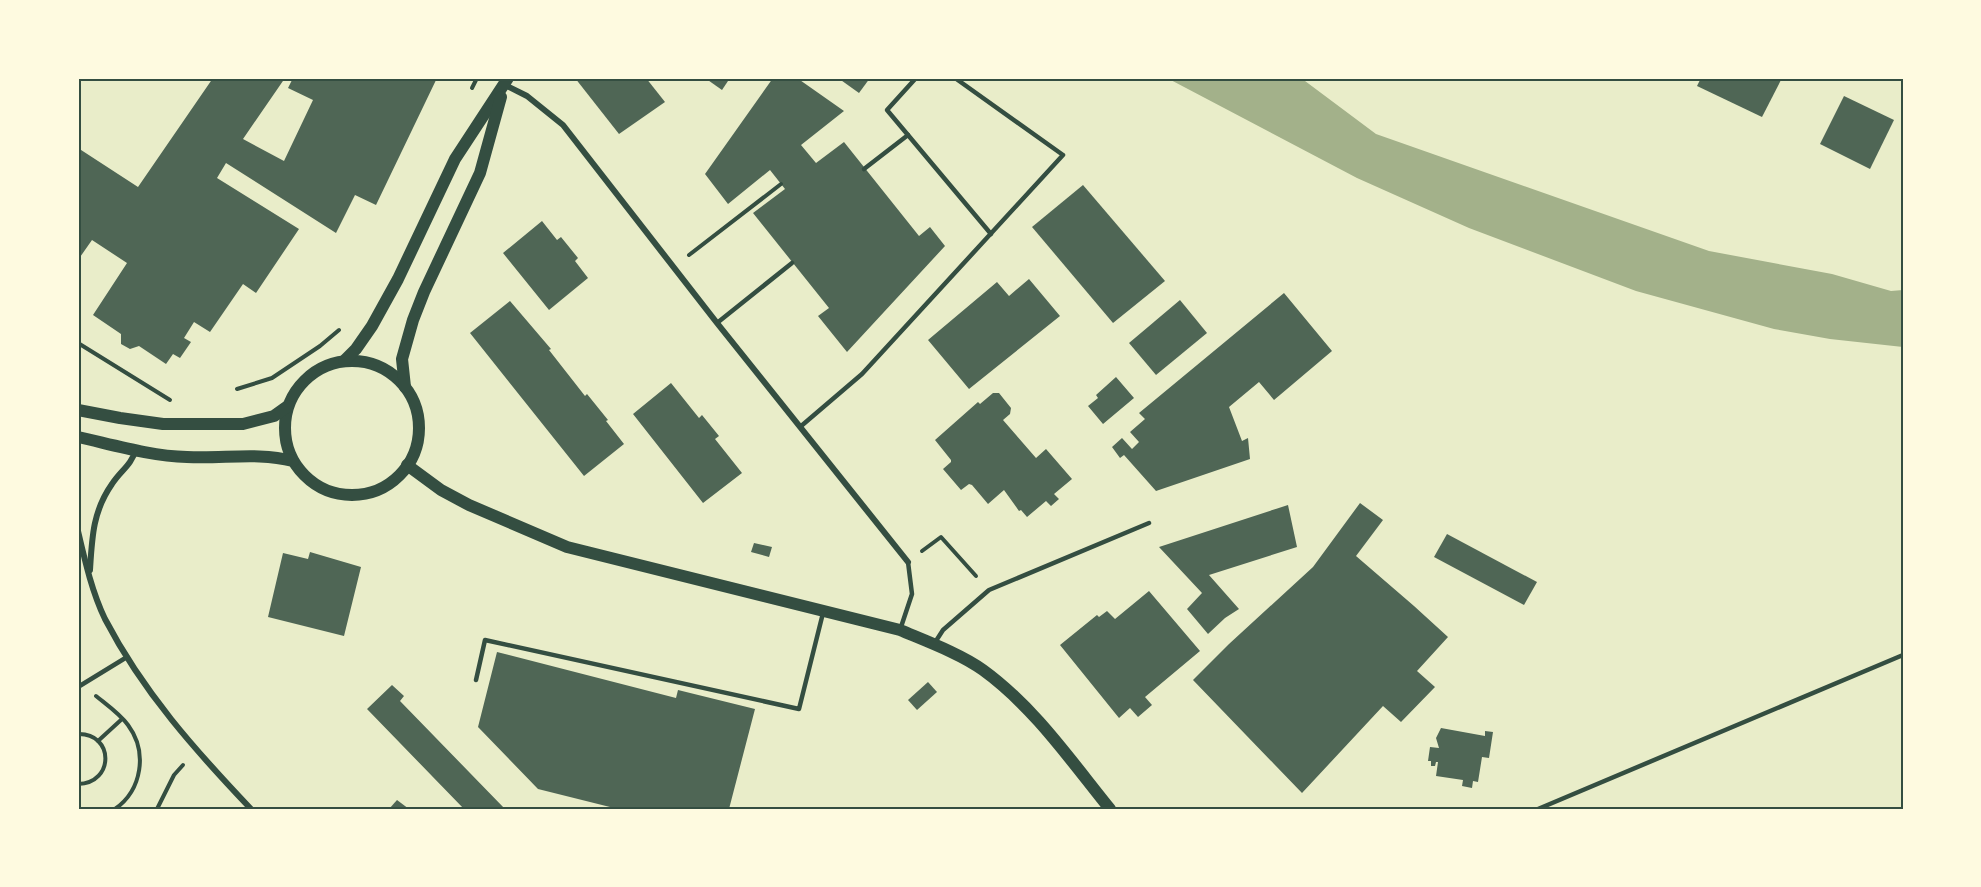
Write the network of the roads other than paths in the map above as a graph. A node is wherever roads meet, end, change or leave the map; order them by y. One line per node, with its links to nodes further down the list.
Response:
1 (916, 78): 4 (lane)
2 (955, 78): 6 (lane)
3 (507, 81): 8 (street); 9 (main road); 10 (main road)
4 (908, 135): 5 (lane); 6 (lane)
5 (864, 169)
6 (991, 234): 13 (lane)
7 (792, 263): 8 (lane)
8 (717, 323): 13 (street)
9 (344, 361): 10 (main road); 11 (main road)
10 (405, 387): 17 (main road)
11 (288, 406): 12 (main road); 16 (main road)
12 (78, 410)
13 (800, 427): 20 (street)
14 (78, 437): 15 (main road)
15 (136, 449): 16 (main road); 21 (street)
16 (293, 461): 17 (main road)
17 (407, 465): 22 (main road)
18 (1149, 523): 24 (lane)
19 (78, 531): 21 (street)
20 (908, 562): 23 (lane)
21 (89, 576): 26 (street)
22 (824, 610): 23 (main road); 27 (lane)
23 (900, 630): 24 (main road)
24 (934, 644): 30 (main road)
25 (1903, 655): 31 (lane)
26 (127, 657): 28 (lane); 29 (street)
27 (476, 680)
28 (80, 686)
29 (251, 809)
30 (1110, 809)
31 (1538, 809)

